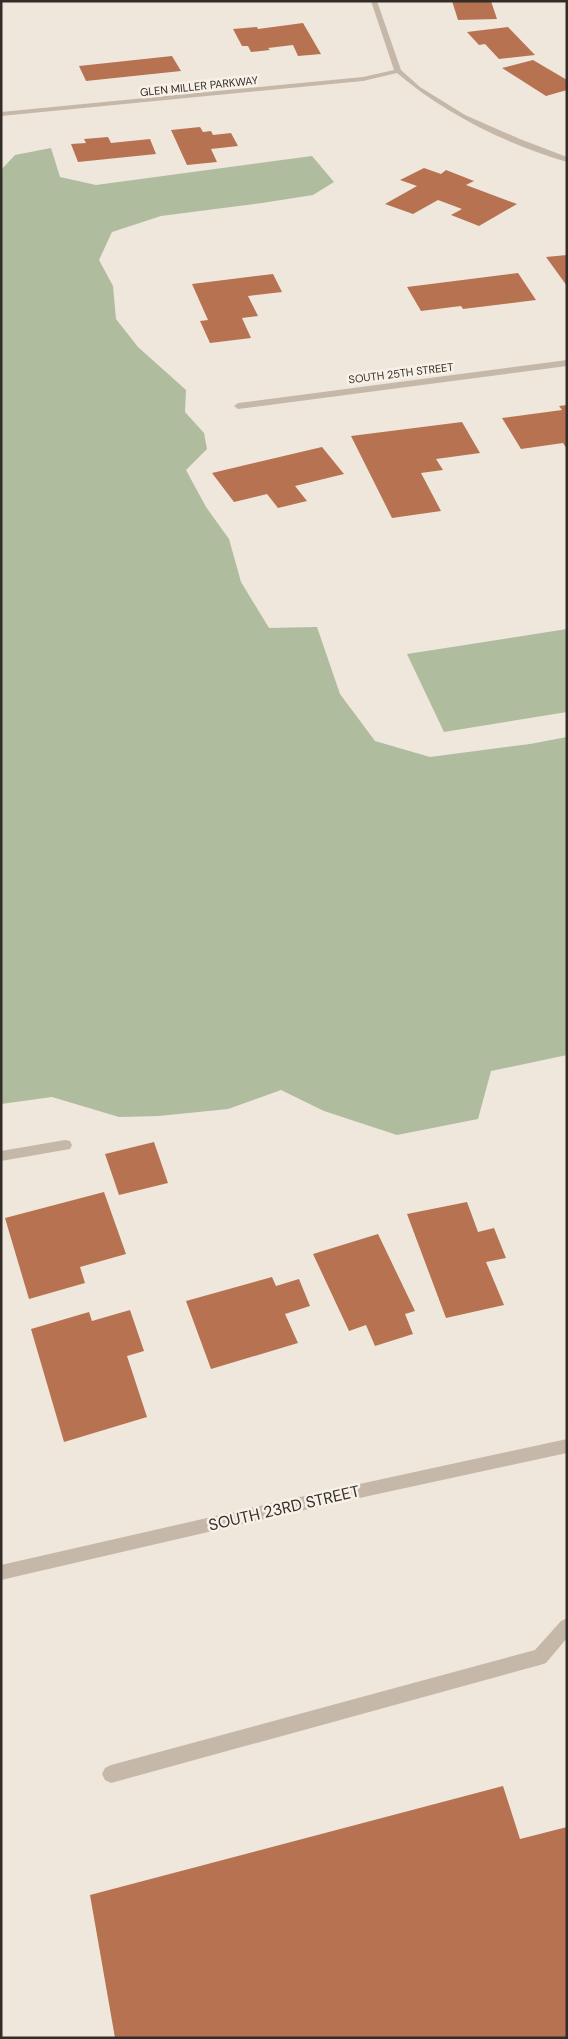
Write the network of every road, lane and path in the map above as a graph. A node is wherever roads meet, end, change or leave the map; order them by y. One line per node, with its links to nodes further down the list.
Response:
1 (374, 1): 2 (street)
2 (398, 71): 3 (street, GLEN MILLER PARKWAY); 4 (street)
3 (1, 114)
4 (567, 160)
5 (567, 363): 6 (street, SOUTH 25TH STREET)
6 (238, 406)
7 (65, 1145): 8 (street)
8 (1, 1156)
9 (567, 1446): 10 (street, SOUTH 23RD STREET)
10 (1, 1573)
11 (567, 1626): 12 (street)
12 (111, 1774)

